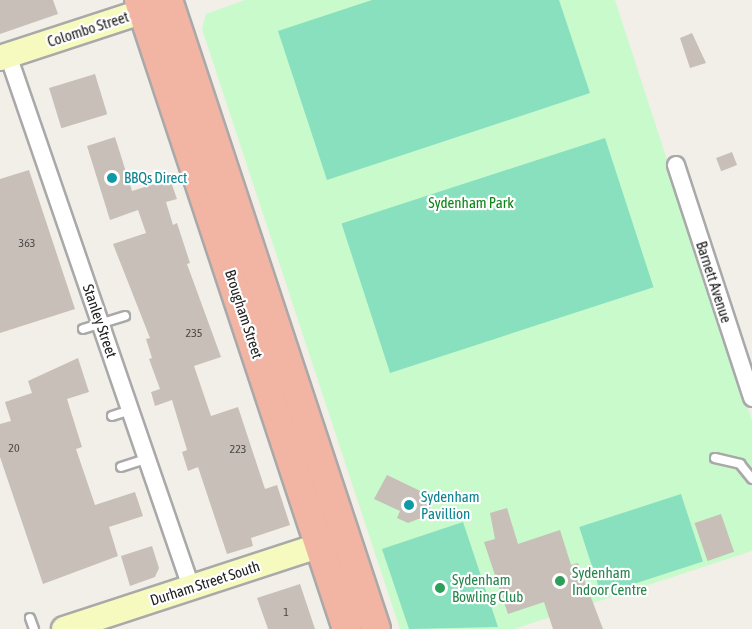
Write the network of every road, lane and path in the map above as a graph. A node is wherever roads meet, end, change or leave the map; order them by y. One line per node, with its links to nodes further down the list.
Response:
1 (159, 3): 2 (main road, Colombo Street); 14 (highway, Brougham Street)
2 (4, 56): 5 (street, Stanley Street)
3 (676, 165): 7 (street, Barnett Avenue)
4 (125, 315): 5 (lane)
5 (101, 324): 6 (lane); 8 (street, Stanley Street)
6 (83, 329)
7 (752, 398)
8 (130, 410): 9 (lane); 11 (street, Stanley Street)
9 (112, 416)
10 (715, 458): 13 (lane)
11 (146, 459): 12 (lane); 15 (street, Stanley Street)
12 (121, 467)
13 (752, 479)
14 (333, 541): 15 (main road, Durham Street South); 19 (highway, Brougham Street); 20 (highway, Brougham Street)
15 (191, 587): 18 (main road, Durham Street South)
16 (30, 618): 17 (lane)
17 (34, 629)
18 (64, 629)
19 (347, 629)
20 (376, 629)

